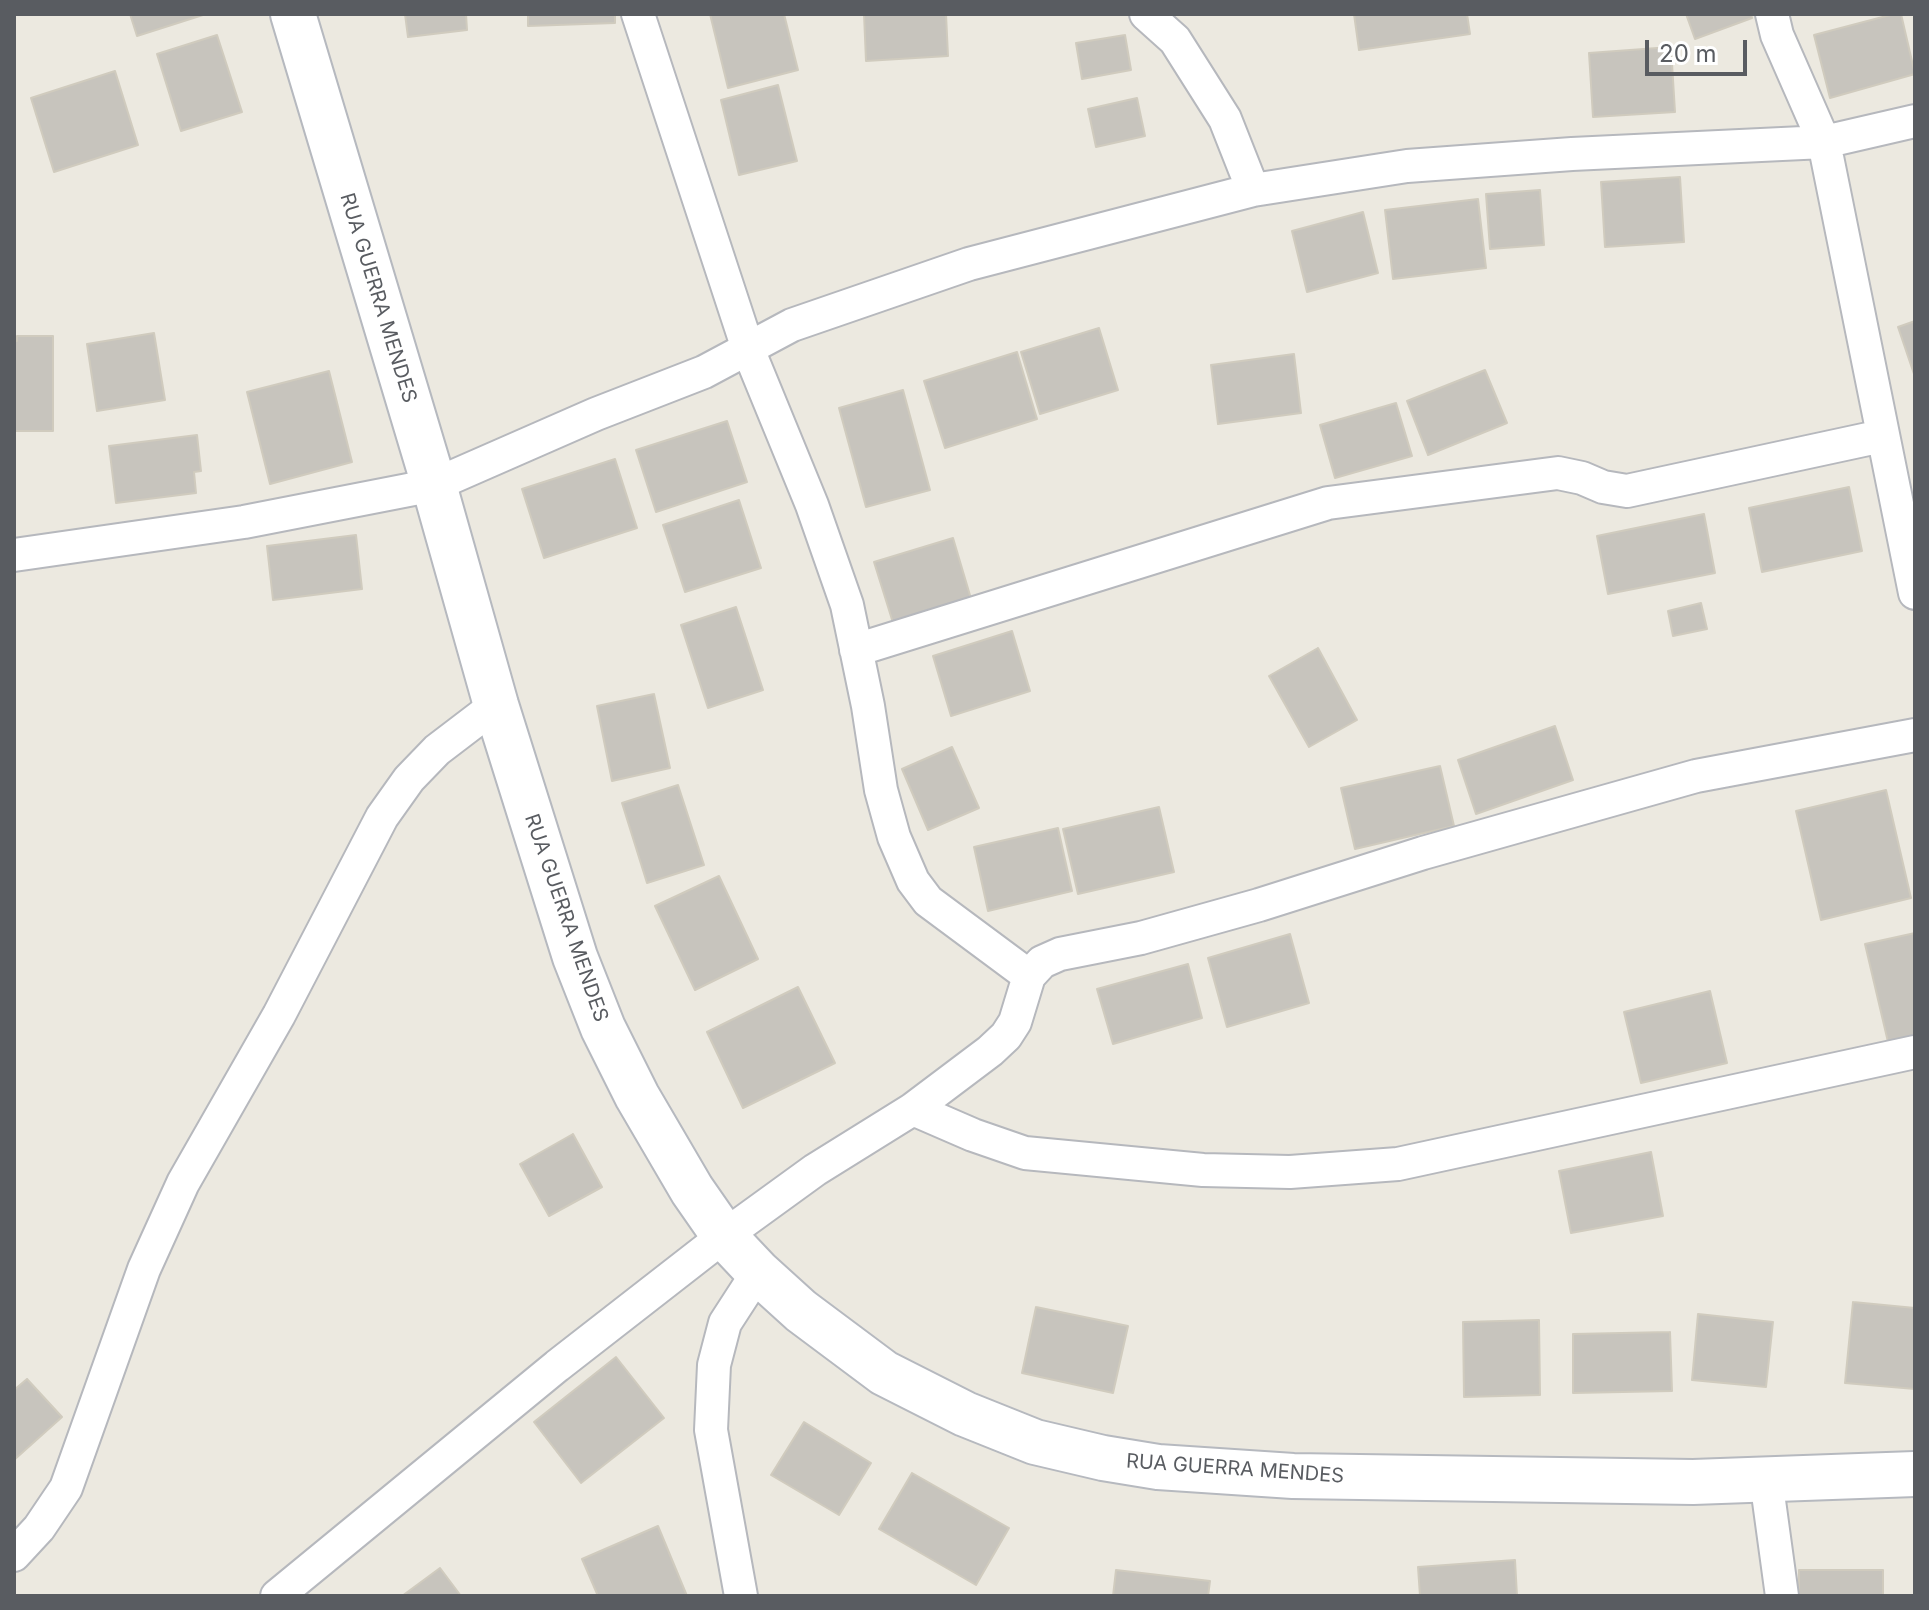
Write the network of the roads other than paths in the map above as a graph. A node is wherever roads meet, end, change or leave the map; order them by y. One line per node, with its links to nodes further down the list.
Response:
1 (293, 14): 10 (street, RUA GUERRA MENDES)
2 (638, 14): 8 (street)
3 (1146, 14): 7 (street)
4 (1772, 14): 6 (street)
5 (1915, 121): 6 (street)
6 (1824, 142): 7 (street); 9 (street)
7 (1253, 190): 8 (street)
8 (748, 349): 10 (street); 13 (street)
9 (1882, 436): 12 (street); 13 (street)
10 (434, 485): 11 (street); 14 (street, RUA GUERRA MENDES)
11 (14, 555)
12 (1915, 593)
13 (856, 650): 16 (street)
14 (496, 705): 19 (street, RUA GUERRA MENDES); 23 (street)
15 (1915, 735): 16 (street)
16 (1029, 976): 18 (street)
17 (1915, 1052): 18 (street)
18 (913, 1109): 19 (street)
19 (724, 1236): 20 (street, RUA GUERRA MENDES); 24 (street)
20 (758, 1272): 22 (street, RUA GUERRA MENDES); 25 (street)
21 (1915, 1474): 22 (street, RUA GUERRA MENDES)
22 (1766, 1479): 26 (street)
23 (14, 1555)
24 (277, 1596)
25 (741, 1596)
26 (1782, 1596)

